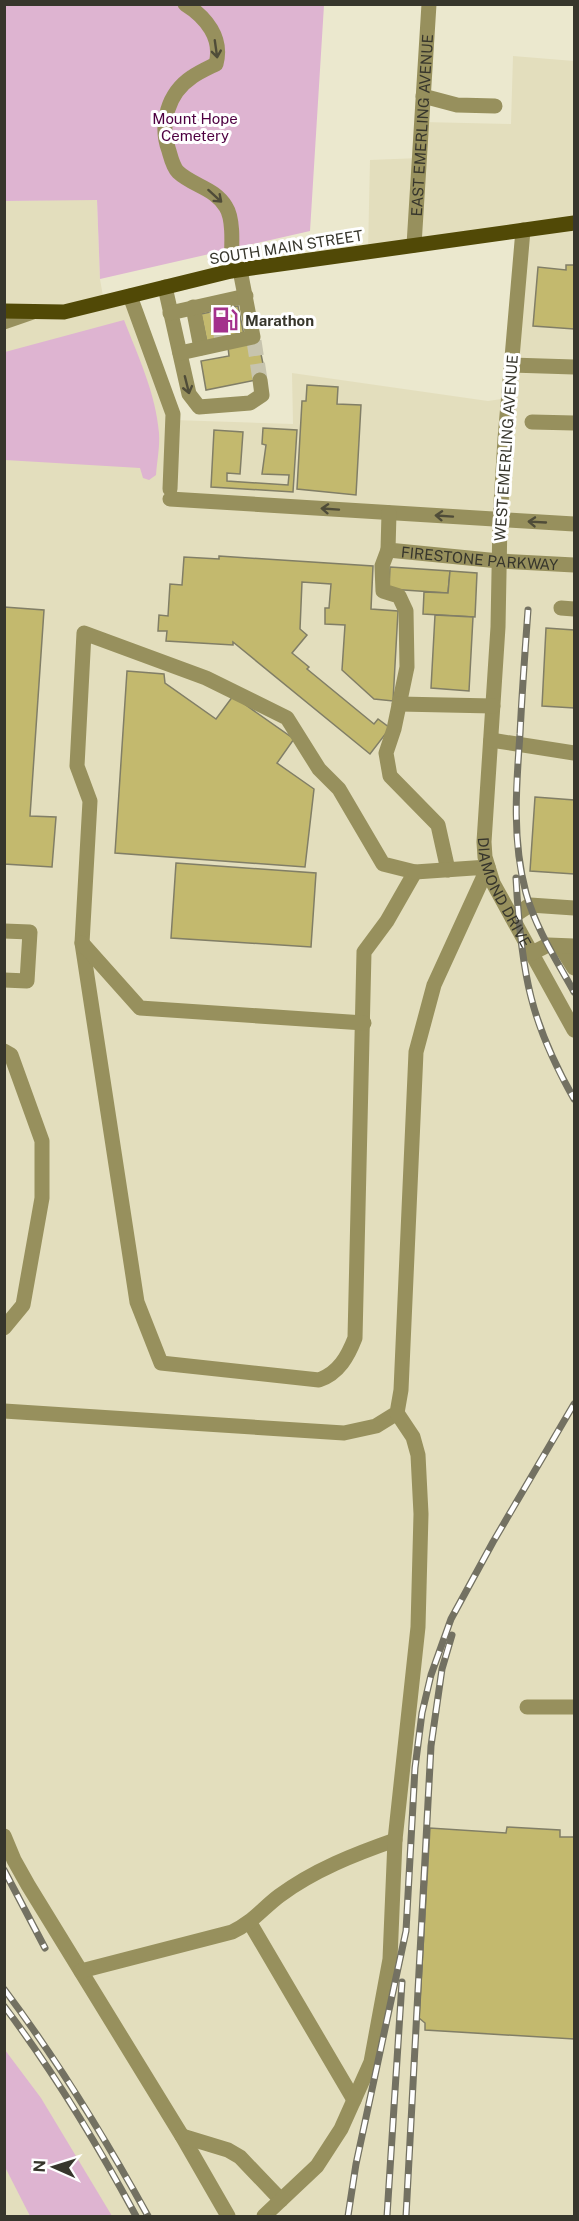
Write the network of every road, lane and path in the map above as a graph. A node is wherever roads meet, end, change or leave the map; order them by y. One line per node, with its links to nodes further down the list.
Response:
1 (185, 4): 8 (street, one-way to 8)
2 (429, 4): 3 (street, EAST EMERLING AVENUE)
3 (423, 96): 4 (street); 7 (street, EAST EMERLING AVENUE)
4 (495, 106)
5 (574, 223): 6 (main road, SOUTH MAIN STREET)
6 (523, 230): 7 (main road, SOUTH MAIN STREET); 19 (street, WEST EMERLING AVENUE)
7 (414, 245): 8 (main road, SOUTH MAIN STREET)
8 (236, 271): 9 (main road, SOUTH MAIN STREET); 11 (street)
9 (165, 287): 10 (main road, SOUTH MAIN STREET); 15 (street)
10 (130, 296): 14 (main road, SOUTH MAIN STREET); 24 (street, one-way to 10)
11 (246, 296): 12 (street); 17 (street)
12 (193, 307): 15 (street); 17 (street)
13 (4, 311): 14 (main road, SOUTH MAIN STREET)
14 (34, 312): 16 (street)
15 (170, 313): 18 (street)
16 (4, 322)
17 (201, 348): 18 (street)
18 (180, 353): 21 (street, one-way to 21)
19 (511, 365): 20 (street); 25 (street, WEST EMERLING AVENUE)
20 (574, 367)
21 (260, 380)
22 (532, 422): 23 (street)
23 (574, 423)
24 (389, 513): 25 (street, one-way to 24); 27 (street, FIRESTONE PARKWAY)
25 (500, 520): 26 (street, one-way to 25); 28 (street, WEST EMERLING AVENUE)
26 (574, 524)
27 (388, 550): 28 (street, FIRESTONE PARKWAY); 30 (street)
28 (499, 561): 29 (street, FIRESTONE PARKWAY); 31 (street, WEST EMERLING AVENUE)
29 (574, 565)
30 (399, 704): 31 (street); 35 (street)
31 (493, 706): 32 (street, WEST EMERLING AVENUE)
32 (491, 740): 33 (street); 34 (street, DIAMOND DRIVE)
33 (574, 753)
34 (488, 867): 35 (street); 38 (street, DIAMOND DRIVE); 50 (street)
35 (448, 870): 36 (street)
36 (415, 872): 40 (street); 45 (street)
37 (574, 908): 38 (street)
38 (512, 916): 42 (street, DIAMOND DRIVE)
39 (4, 931): 44 (street)
40 (82, 943): 45 (street); 45 (street)
41 (567, 946): 42 (street); 43 (street)
42 (532, 953): 46 (street, DIAMOND DRIVE)
43 (574, 968)
44 (4, 980)
45 (364, 1023)
46 (574, 1030)
47 (8, 1053): 48 (street)
48 (4, 1328)
49 (4, 1411): 50 (street)
50 (397, 1413): 54 (street)
51 (527, 1707): 52 (street)
52 (574, 1707)
53 (4, 1836): 56 (street)
54 (395, 1840): 55 (street); 57 (street)
55 (250, 1923): 56 (street); 57 (street)
56 (81, 1971): 58 (street)
57 (354, 2100): 59 (street)
58 (182, 2136): 59 (street); 60 (street)
59 (281, 2200): 61 (street)
60 (228, 2217)
61 (264, 2217)

